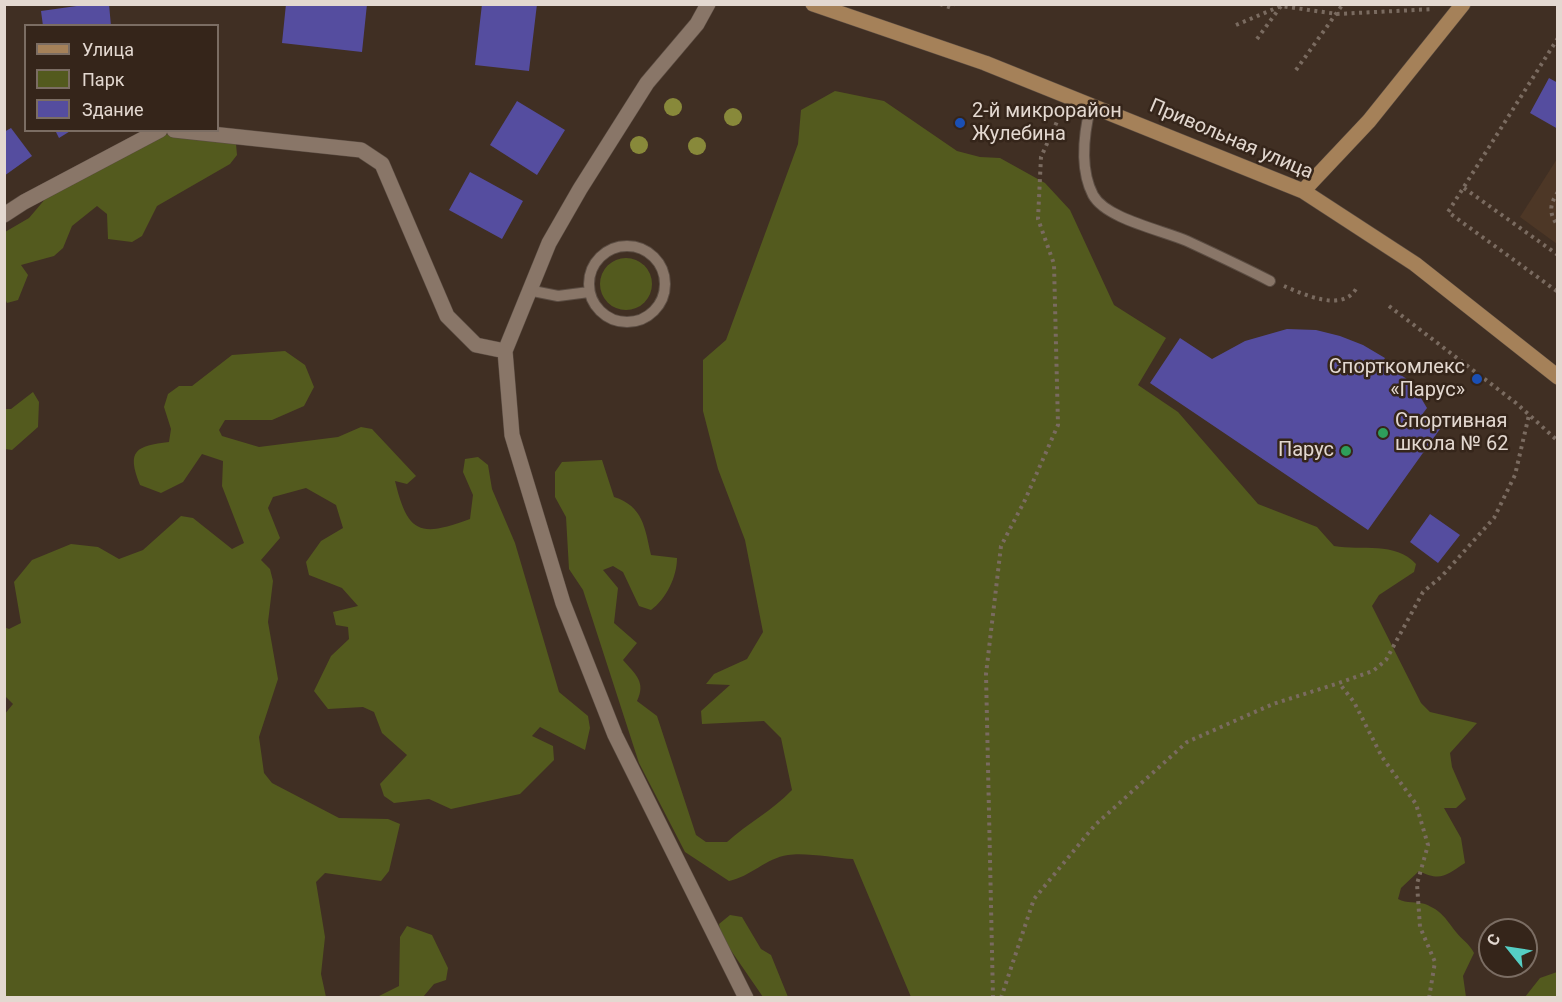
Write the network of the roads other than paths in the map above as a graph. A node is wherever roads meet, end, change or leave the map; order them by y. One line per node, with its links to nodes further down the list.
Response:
1 (708, 4): 10 (street)
2 (813, 4): 4 (main road, Привольная улица)
3 (1462, 6): 7 (main road)
4 (1091, 104): 7 (main road, Привольная улица); 9 (lane)
5 (156, 132): 8 (street)
6 (193, 132): 12 (street)
7 (1303, 191): 13 (main road, Привольная улица)
8 (4, 215)
9 (1270, 280)
10 (528, 290): 11 (lane); 12 (street)
11 (589, 292): 11 (lane)
12 (505, 351): 14 (street)
13 (1557, 377)
14 (746, 998)

